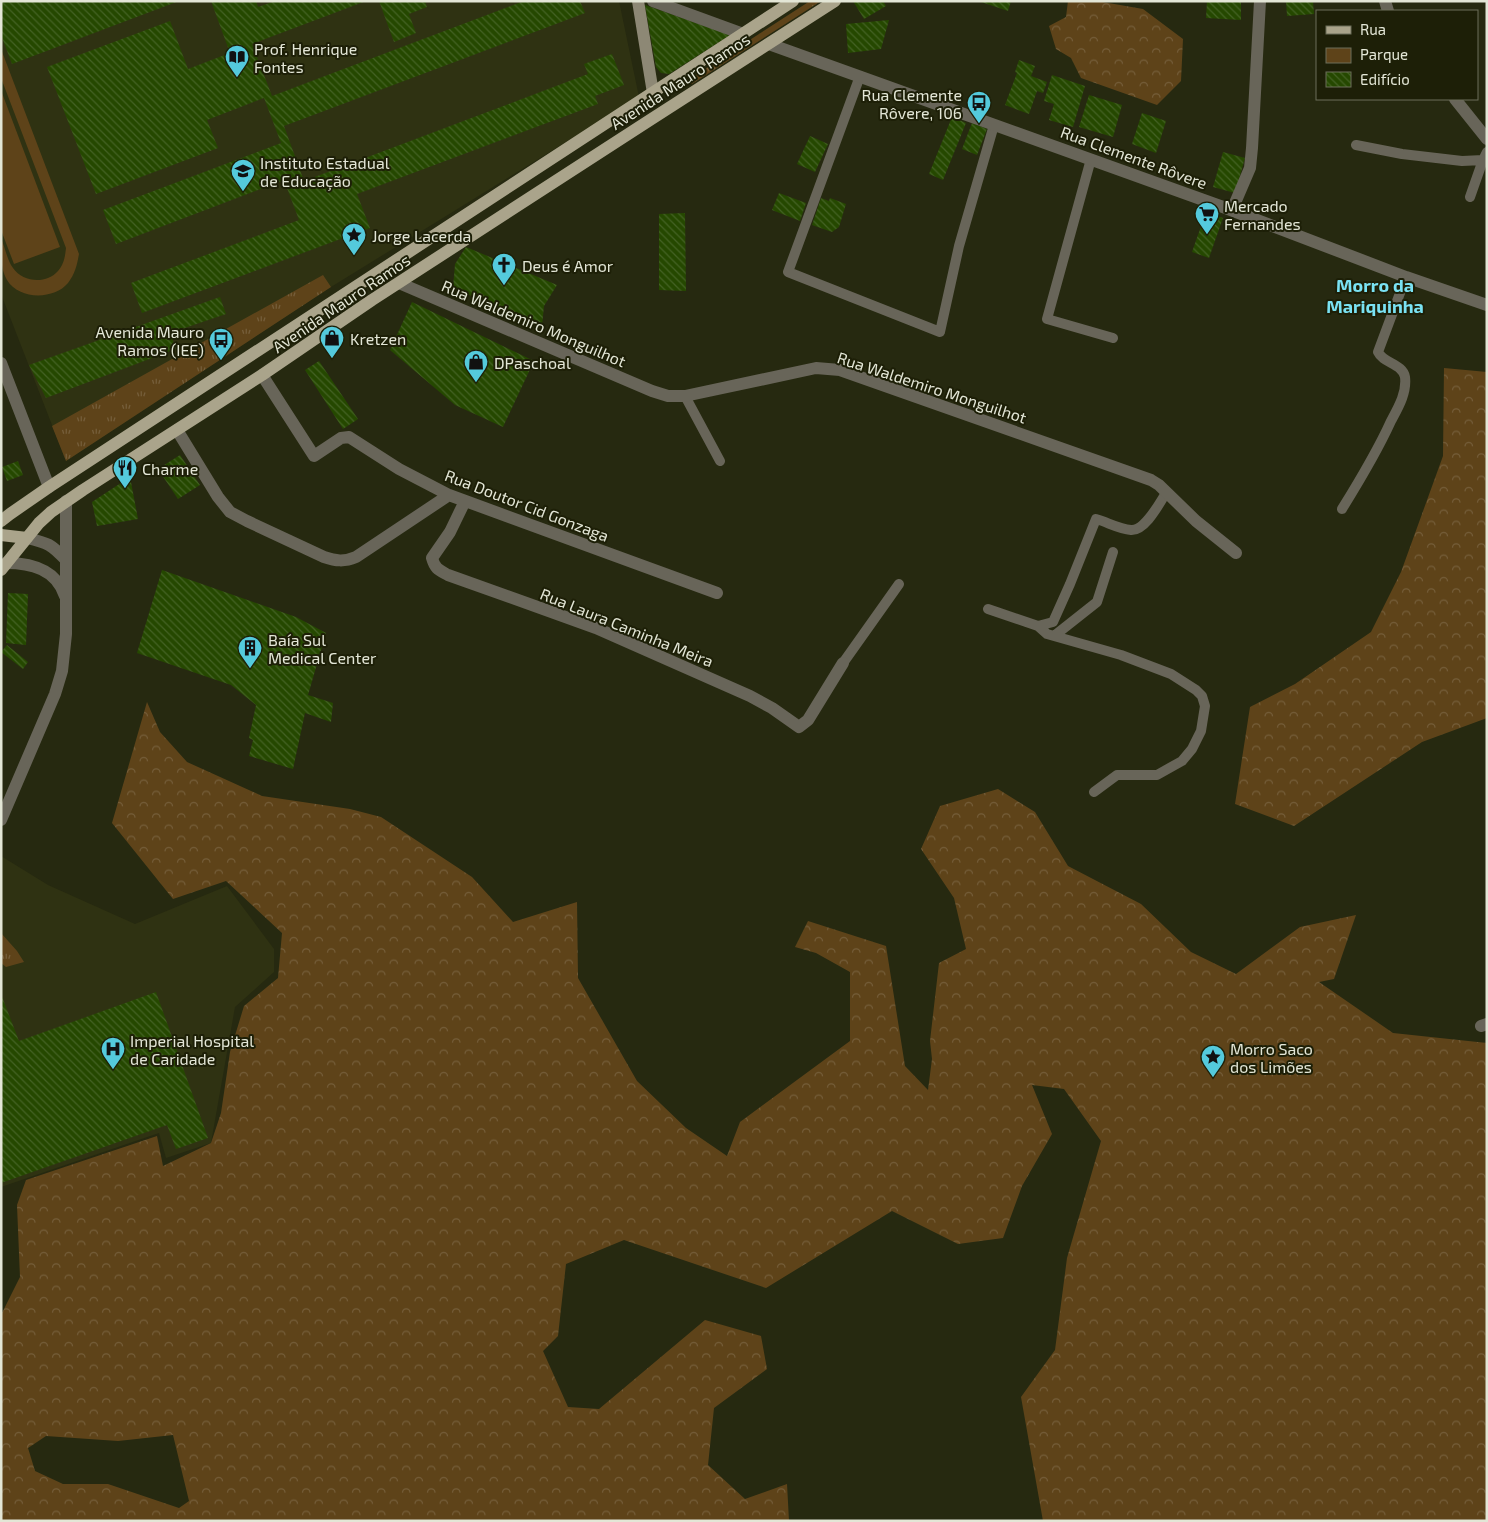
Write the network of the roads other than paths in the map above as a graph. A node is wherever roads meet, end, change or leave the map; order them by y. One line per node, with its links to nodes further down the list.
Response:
1 (638, 1): 9 (street)
2 (653, 1): 6 (street)
3 (792, 1): 6 (main road, Avenida Mauro Ramos)
4 (835, 1): 7 (main road, Avenida Mauro Ramos)
5 (1260, 1): 18 (street)
6 (742, 34): 9 (main road, Avenida Mauro Ramos)
7 (769, 44): 8 (street, Rua Clemente Rôvere); 11 (main road, Avenida Mauro Ramos)
8 (860, 76): 12 (street, Rua Clemente Rôvere); 12 (lane)
9 (653, 93): 11 (main road); 28 (main road, Avenida Mauro Ramos)
10 (1456, 100): 13 (street)
11 (664, 111): 20 (main road, Avenida Mauro Ramos)
12 (994, 125): 16 (street, Rua Clemente Rôvere)
13 (1487, 139)
14 (1356, 145): 15 (lane)
15 (1485, 156): 17 (lane)
16 (1091, 159): 18 (street, Rua Clemente Rôvere); 22 (lane)
17 (1470, 197)
18 (1232, 210): 19 (street, Rua Clemente Rôvere)
19 (1406, 277): 21 (street, Rua Clemente Rôvere); 33 (lane)
20 (400, 283): 24 (main road, Avenida Mauro Ramos); 25 (street, Rua Waldemiro Monguilhot)
21 (1487, 305)
22 (1113, 338)
23 (1, 364): 28 (street)
24 (262, 375): 26 (main road, Avenida Mauro Ramos); 30 (street, Rua Doutor Cid Gonzaga)
25 (685, 396): 27 (lane); 29 (street, Rua Waldemiro Monguilhot)
26 (177, 430): 30 (street); 31 (main road, Avenida Mauro Ramos)
27 (720, 461)
28 (49, 487): 34 (main road, Avenida Mauro Ramos)
29 (1166, 494): 38 (street, Rua Waldemiro Monguilhot); 45 (lane)
30 (449, 495): 32 (street, Rua Doutor Cid Gonzaga)
31 (66, 501): 36 (main road, Avenida Mauro Ramos); 39 (street)
32 (465, 501): 42 (street, Rua Doutor Cid Gonzaga); 47 (street, Rua Laura Caminha Meira)
33 (1342, 509)
34 (1, 521)
35 (1, 535): 36 (main road)
36 (27, 538): 39 (street); 40 (main road, Avenida Mauro Ramos)
37 (1113, 552): 46 (lane)
38 (1236, 553)
39 (66, 560): 43 (street)
40 (4, 567): 43 (street)
41 (899, 584): 47 (lane)
42 (717, 593)
43 (66, 601): 49 (street)
44 (988, 609): 45 (lane)
45 (1038, 626): 46 (lane)
46 (1054, 636): 48 (lane)
47 (843, 663)
48 (1094, 792)
49 (1, 820)

